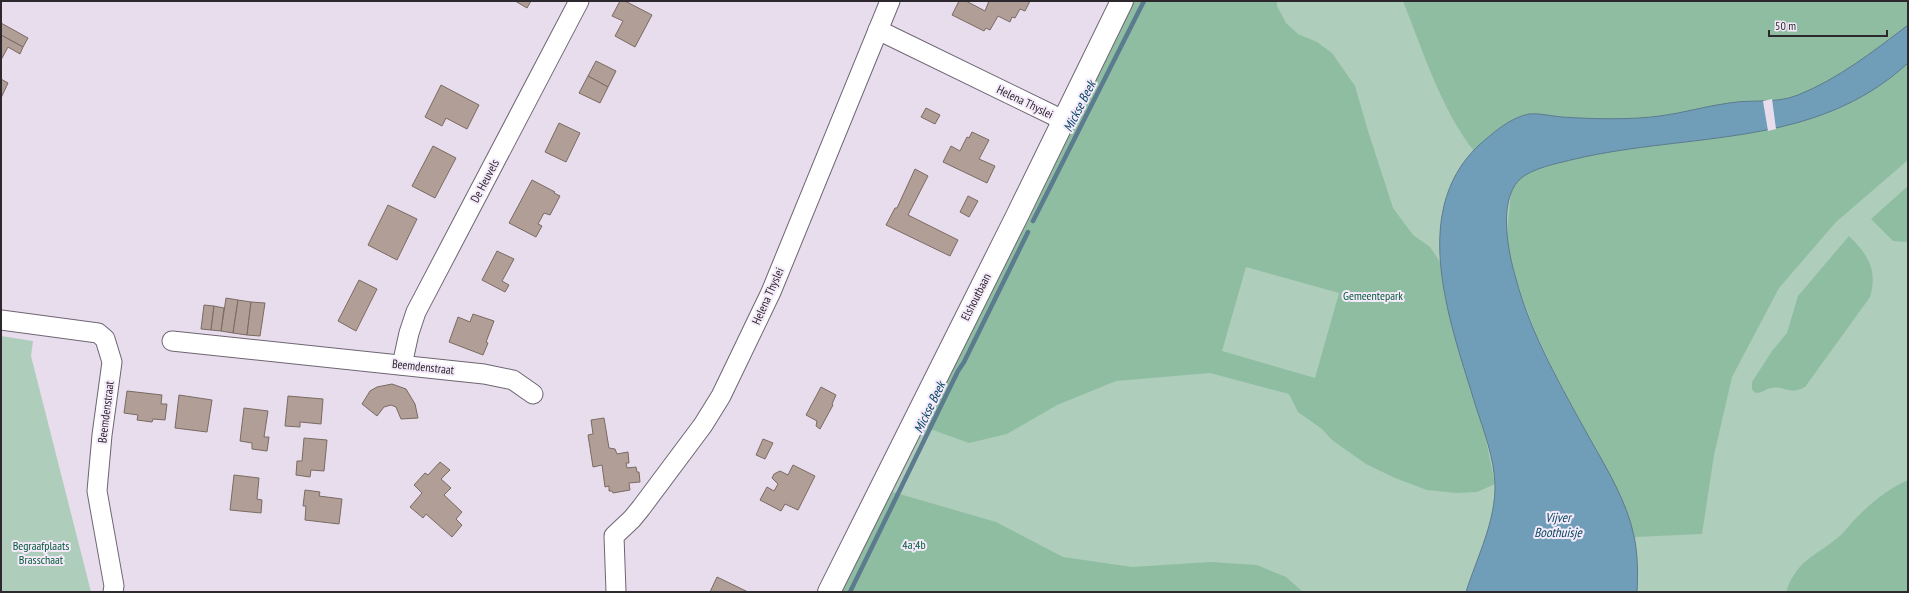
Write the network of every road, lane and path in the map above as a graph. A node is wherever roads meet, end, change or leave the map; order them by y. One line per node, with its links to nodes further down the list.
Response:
1 (579, 1): 8 (street, De Heuvels)
2 (890, 1): 4 (street, Helena Thyslei)
3 (1122, 1): 5 (main road, Elshoutbaan)
4 (878, 30): 5 (street, Helena Thyslei); 11 (street, Helena Thyslei)
5 (1063, 120): 12 (main road, Elshoutbaan)
6 (1, 320): 10 (street, Beemdenstraat)
7 (172, 341): 8 (street, Beemdenstraat)
8 (402, 365): 9 (street, Beemdenstraat)
9 (533, 394)
10 (113, 592)
11 (616, 592)
12 (829, 592)

